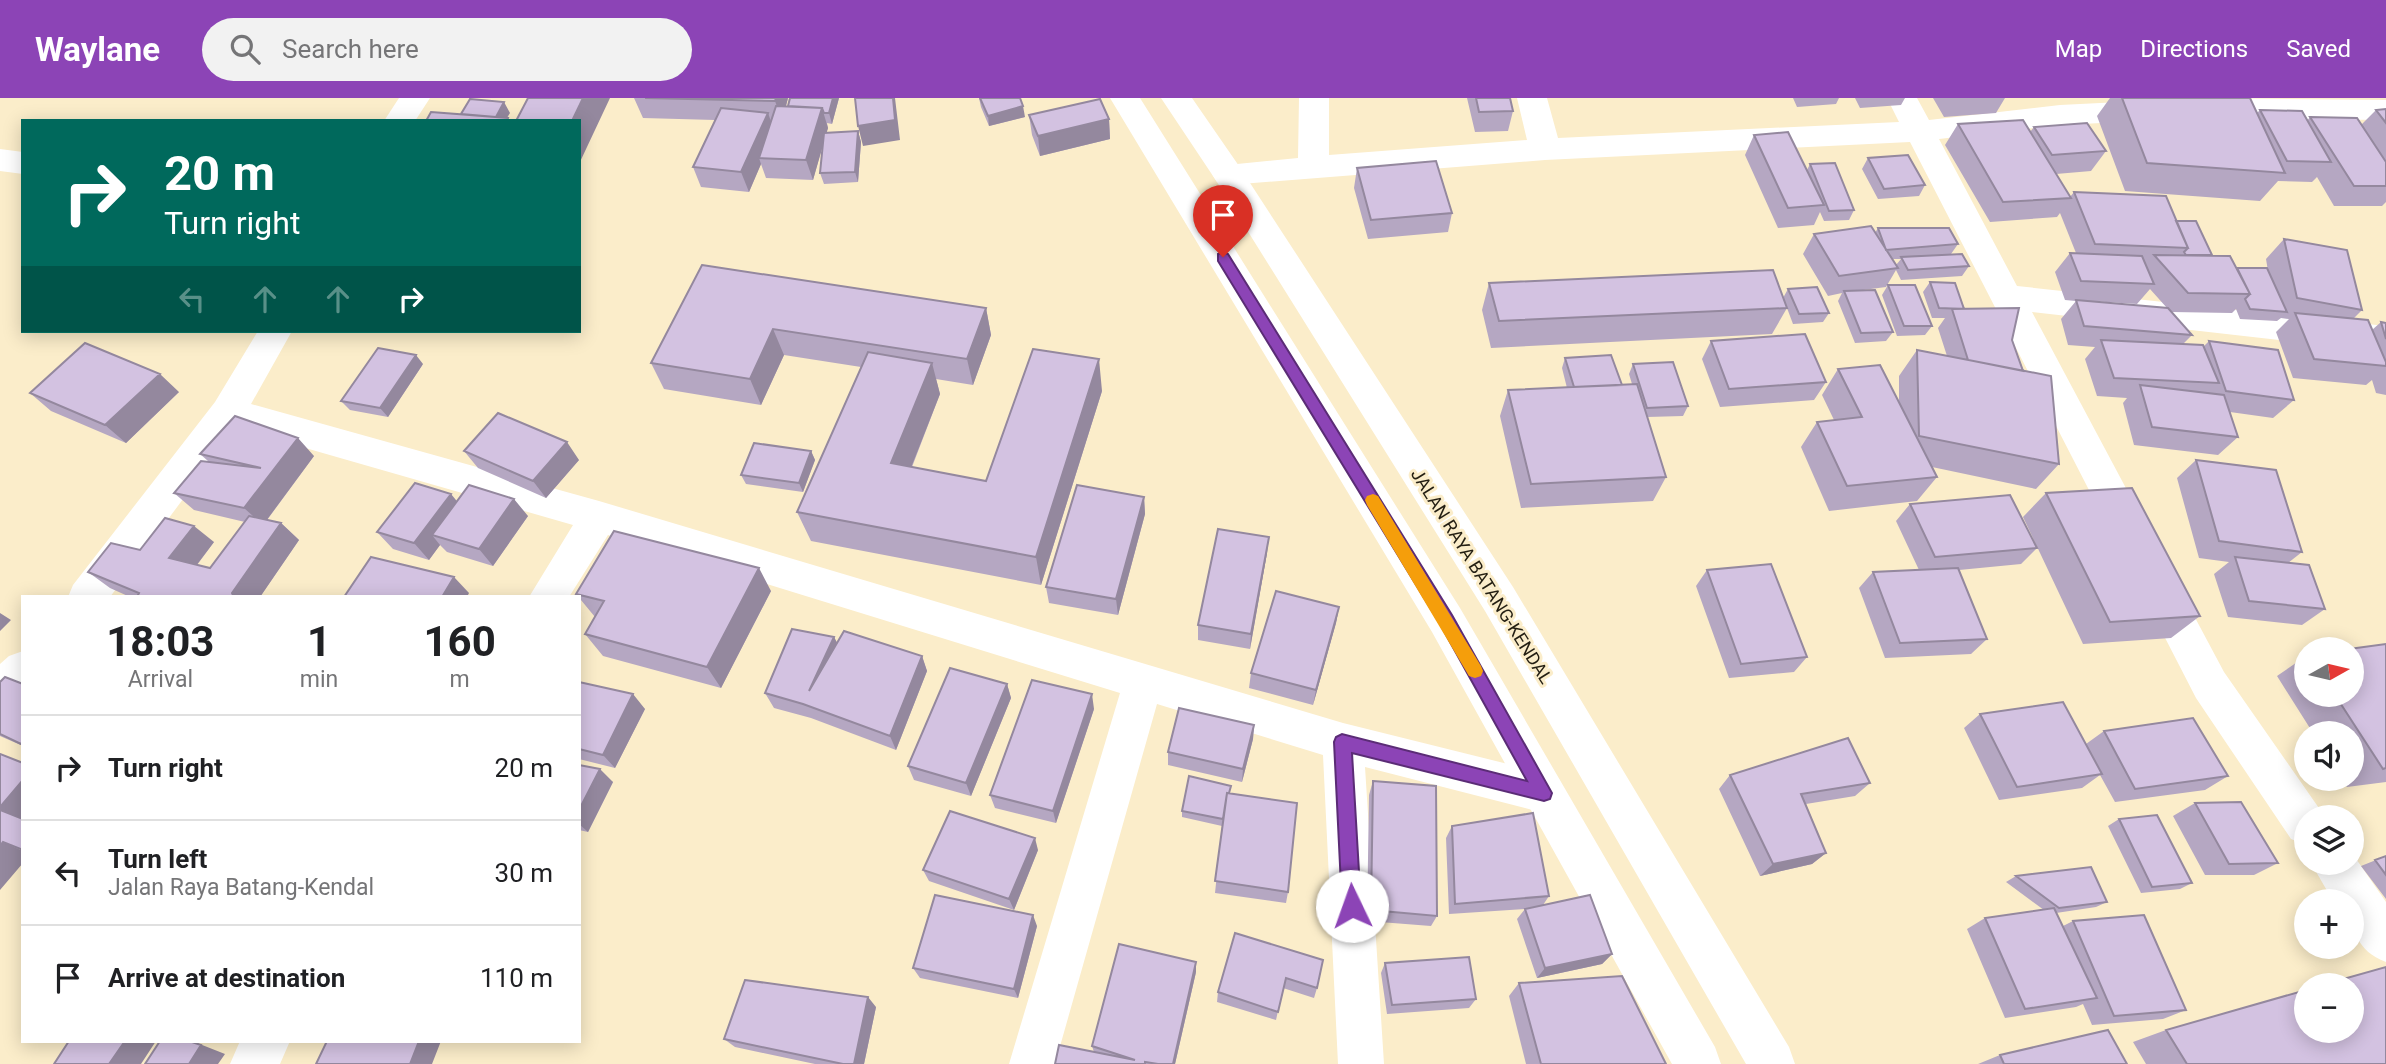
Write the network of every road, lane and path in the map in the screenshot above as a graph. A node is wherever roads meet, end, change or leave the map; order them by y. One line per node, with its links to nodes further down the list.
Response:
1 (415, 98): 8 (main road)
2 (1125, 98): 16 (main road)
3 (1176, 98): 14 (main road, JALAN RAYA BATANG-KENDAL)
4 (1314, 98): 13 (main road)
5 (1532, 98): 10 (main road)
6 (1902, 98): 9 (main road)
7 (2386, 110): 9 (main road)
8 (400, 119)
9 (1920, 131): 10 (main road); 17 (main road)
10 (1545, 149): 13 (main road)
11 (0, 160): 12 (main road)
12 (21, 163)
13 (1313, 168): 14 (main road)
14 (1228, 174): 15 (main road, JALAN RAYA BATANG-KENDAL)
15 (1286, 265): 16 (main road); 37 (main road, JALAN RAYA BATANG-KENDAL)
16 (1236, 278): 28 (main road)
17 (2007, 297): 19 (main road); 29 (main road)
18 (274, 333): 20 (main road)
19 (2386, 339)
20 (228, 412): 21 (main road); 22 (main road)
21 (598, 517): 23 (main road); 25 (main road)
22 (89, 595)
23 (549, 595)
24 (21, 671): 26 (main road)
25 (1144, 680): 27 (main road); 34 (main road)
26 (0, 690)
27 (1342, 742): 28 (main road); 35 (main road)
28 (1544, 793): 36 (main road)
29 (2294, 808)
30 (2341, 875): 31 (main road)
31 (2386, 940)
32 (266, 1043): 33 (main road)
33 (253, 1064)
34 (1032, 1064)
35 (1361, 1064)
36 (1698, 1064)
37 (1772, 1064)

